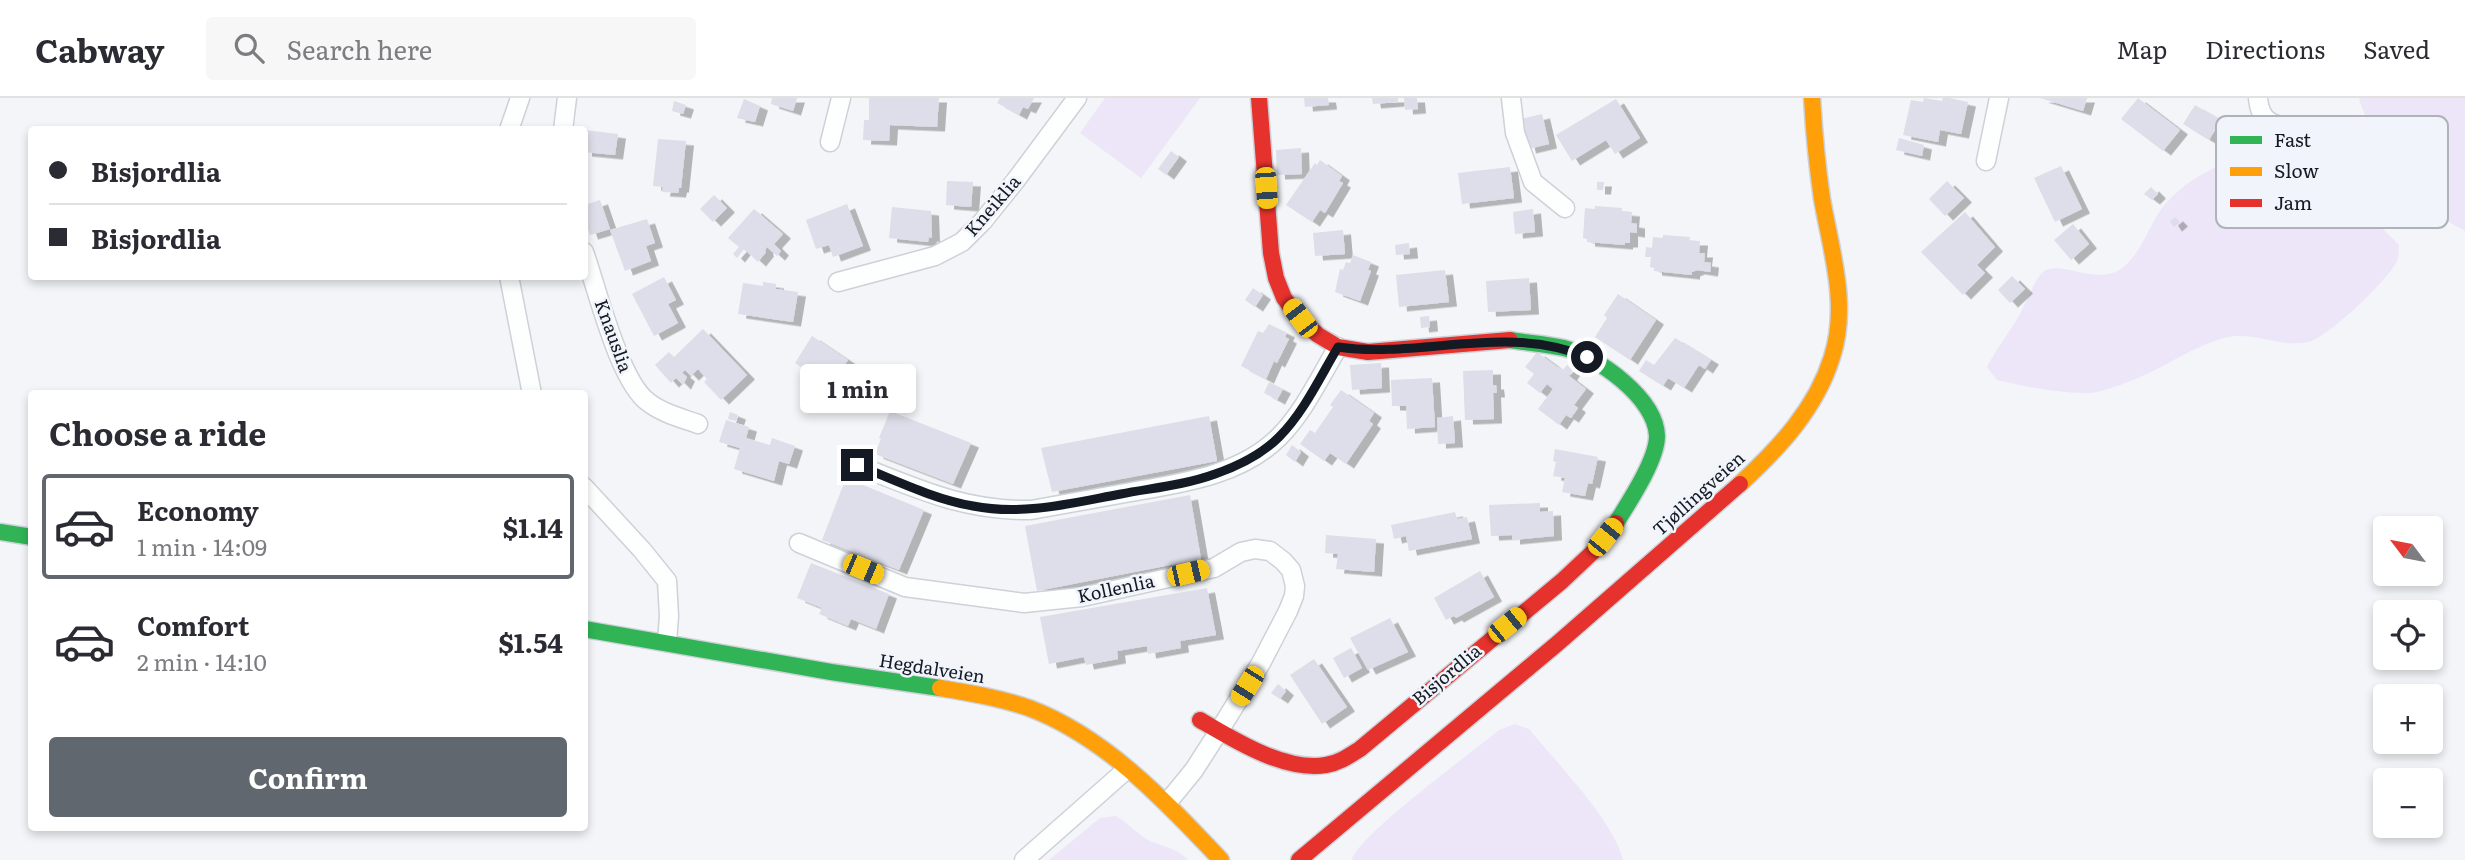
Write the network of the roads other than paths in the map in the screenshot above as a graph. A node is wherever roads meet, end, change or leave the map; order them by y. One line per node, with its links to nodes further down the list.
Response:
1 (520, 98): 11 (street)
2 (568, 98): 12 (street)
3 (841, 98): 13 (street)
4 (1077, 98): 18 (street, Kneiklia)
5 (1259, 98): 19 (street, Bisjordlia)
6 (1511, 98): 15 (street)
7 (1812, 98): 35 (street, Tjøllingveien)
8 (1999, 98): 14 (street)
9 (2258, 98): 10 (street)
10 (2263, 116)
11 (510, 126)
12 (564, 126)
13 (830, 142)
14 (1986, 161)
15 (1564, 208)
16 (588, 264): 21 (street, Knauslia)
17 (510, 280): 20 (street)
18 (838, 282)
19 (1338, 347): 22 (street); 30 (street, Bisjordlia)
20 (531, 390)
21 (698, 424)
22 (857, 465)
23 (588, 491): 28 (street)
24 (0, 532): 25 (street)
25 (28, 536)
26 (799, 543): 30 (street, Kollenlia)
27 (588, 630): 28 (street, Hegdalveien)
28 (667, 642): 31 (street, Hegdalveien)
29 (1200, 720): 30 (street, Bisjordlia)
30 (1219, 731): 32 (street, Kollenlia)
31 (1126, 770): 32 (street, Hegdalveien); 33 (street)
32 (1167, 803): 34 (street, Hegdalveien)
33 (1024, 860)
34 (1221, 860)
35 (1299, 860)

